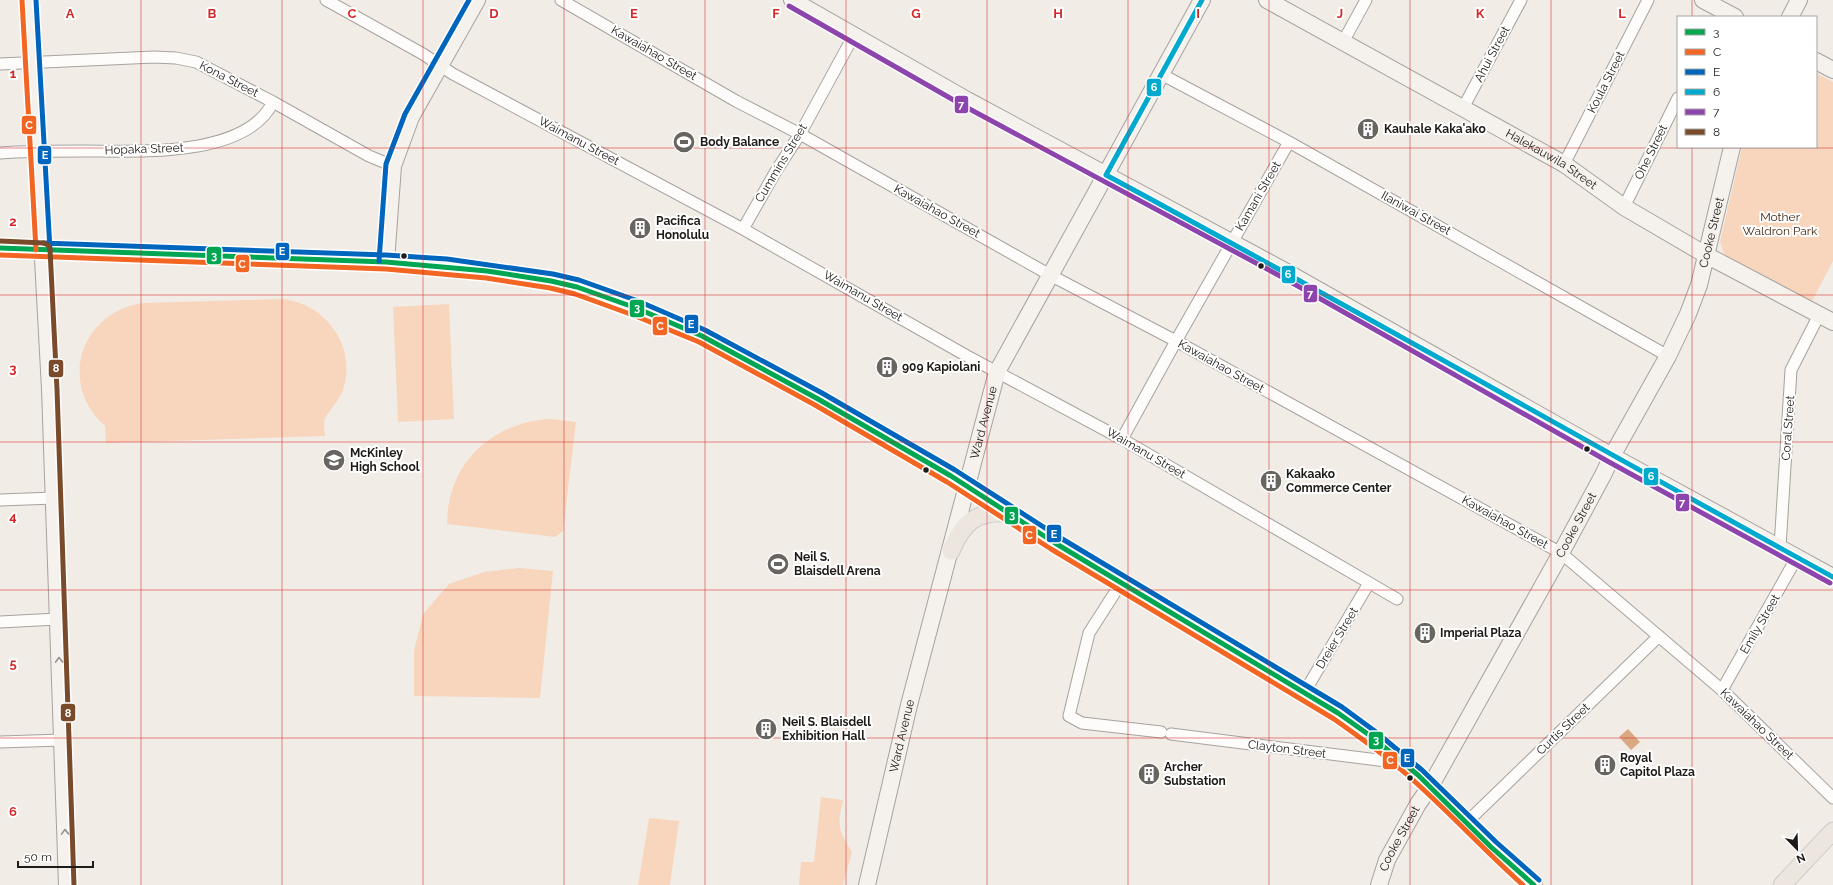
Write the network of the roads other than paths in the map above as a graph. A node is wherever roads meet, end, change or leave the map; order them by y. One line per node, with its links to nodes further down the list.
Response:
1 (29, 0): 18 (street)
2 (326, 0): 20 (street, Waimanu Street)
3 (477, 0): 20 (street)
4 (561, 0): 26 (street, Kawaiahao Street)
5 (792, 0): 15 (street)
6 (1202, 0): 22 (street, Ward Avenue)
7 (1267, 0): 16 (street, Halekauwila Street)
8 (1366, 0): 16 (street)
9 (1521, 0): 25 (street, Ahui Street)
10 (1648, 0): 31 (street, Koula Street)
11 (1703, 0): 13 (street)
12 (1799, 0): 14 (street)
13 (1726, 15)
14 (1791, 16)
15 (854, 35): 26 (street, Cummins Street); 33 (street)
16 (1343, 42): 25 (street, Halekauwila Street)
17 (1817, 62): 21 (street)
18 (32, 63): 19 (street, Kona Street); 24 (street, Kona Street); 29 (street)
19 (0, 64)
20 (440, 64): 32 (street); 35 (street, Waimanu Street)
21 (1833, 70)
22 (1161, 74): 27 (street, Ilaniwai Street); 33 (street, Ward Avenue)
23 (1677, 100): 34 (street, Ohe Street)
24 (273, 102): 29 (street, Hopaka Street); 32 (street, Kona Street)
25 (1463, 108): 31 (street, Halekauwila Street)
26 (800, 134): 35 (street, Cummins Street); 41 (street, Kawaiahao Street)
27 (1289, 142): 36 (street, Kamani Street); 45 (street, Ilaniwai Street)
28 (1732, 148): 39 (street, Cooke Street)
29 (37, 151): 30 (street, Hopaka Street); 38 (street)
30 (0, 153)
31 (1564, 164): 34 (street, Halekauwila Street)
32 (393, 166): 40 (street)
33 (1106, 175): 36 (street); 41 (street, Ward Avenue)
34 (1624, 207): 39 (street, Halekauwila Street)
35 (743, 229): 46 (street, Waimanu Street)
36 (1231, 243): 44 (street, Kamani Street); 48 (street)
37 (0, 248): 38 (main road)
38 (43, 250): 40 (main road); 50 (street)
39 (1706, 255): 42 (street, Halekauwila Street); 45 (street, Cooke Street)
40 (386, 262): 49 (main road)
41 (1050, 275): 44 (street, Kawaiahao Street); 46 (street, Ward Avenue)
42 (1819, 315): 43 (street, Halekauwila Street); 53 (street, Coral Street)
43 (1833, 322)
44 (1176, 341): 47 (street, Kamani Street); 55 (street, Kawaiahao Street)
45 (1668, 356): 48 (street, Cooke Street)
46 (997, 372): 47 (street, Waimanu Street); 49 (street, Ward Avenue)
47 (1122, 439): 59 (street, Waimanu Street)
48 (1612, 456): 53 (street); 55 (street, Cooke Street)
49 (967, 486): 52 (main road); 54 (street, Ward Avenue)
50 (54, 498): 51 (street); 61 (street)
51 (0, 500)
52 (1009, 513): 54 (main road); 58 (main road)
53 (1780, 547): 56 (street)
54 (951, 551): 74 (street, Ward Avenue)
55 (1561, 553): 63 (street, Kawaiahao Street); 69 (street, Cooke Street)
56 (1798, 557): 57 (street); 64 (street, Emily Street)
57 (1833, 577)
58 (1121, 583): 65 (main road); 68 (street, Clayton Street)
59 (1369, 583): 60 (street, Waimanu Street); 65 (street, Dreier Street)
60 (1397, 599)
61 (58, 619): 62 (street); 66 (street, one-way to 61)
62 (0, 622)
63 (1659, 636): 64 (street, Kawaiahao Street); 71 (street, Curtis Street)
64 (1722, 690): 70 (street, Kawaiahao Street)
65 (1304, 693): 68 (main road)
66 (62, 740): 67 (street); 73 (street, one-way to 66)
67 (0, 742)
68 (1403, 763): 69 (main road)
69 (1430, 787): 71 (main road); 75 (street, Cooke Street)
70 (1833, 798)
71 (1466, 823): 76 (main road)
72 (1833, 831): 77 (main road)
73 (67, 885)
74 (867, 885)
75 (1379, 885)
76 (1534, 885)
77 (1782, 885)

